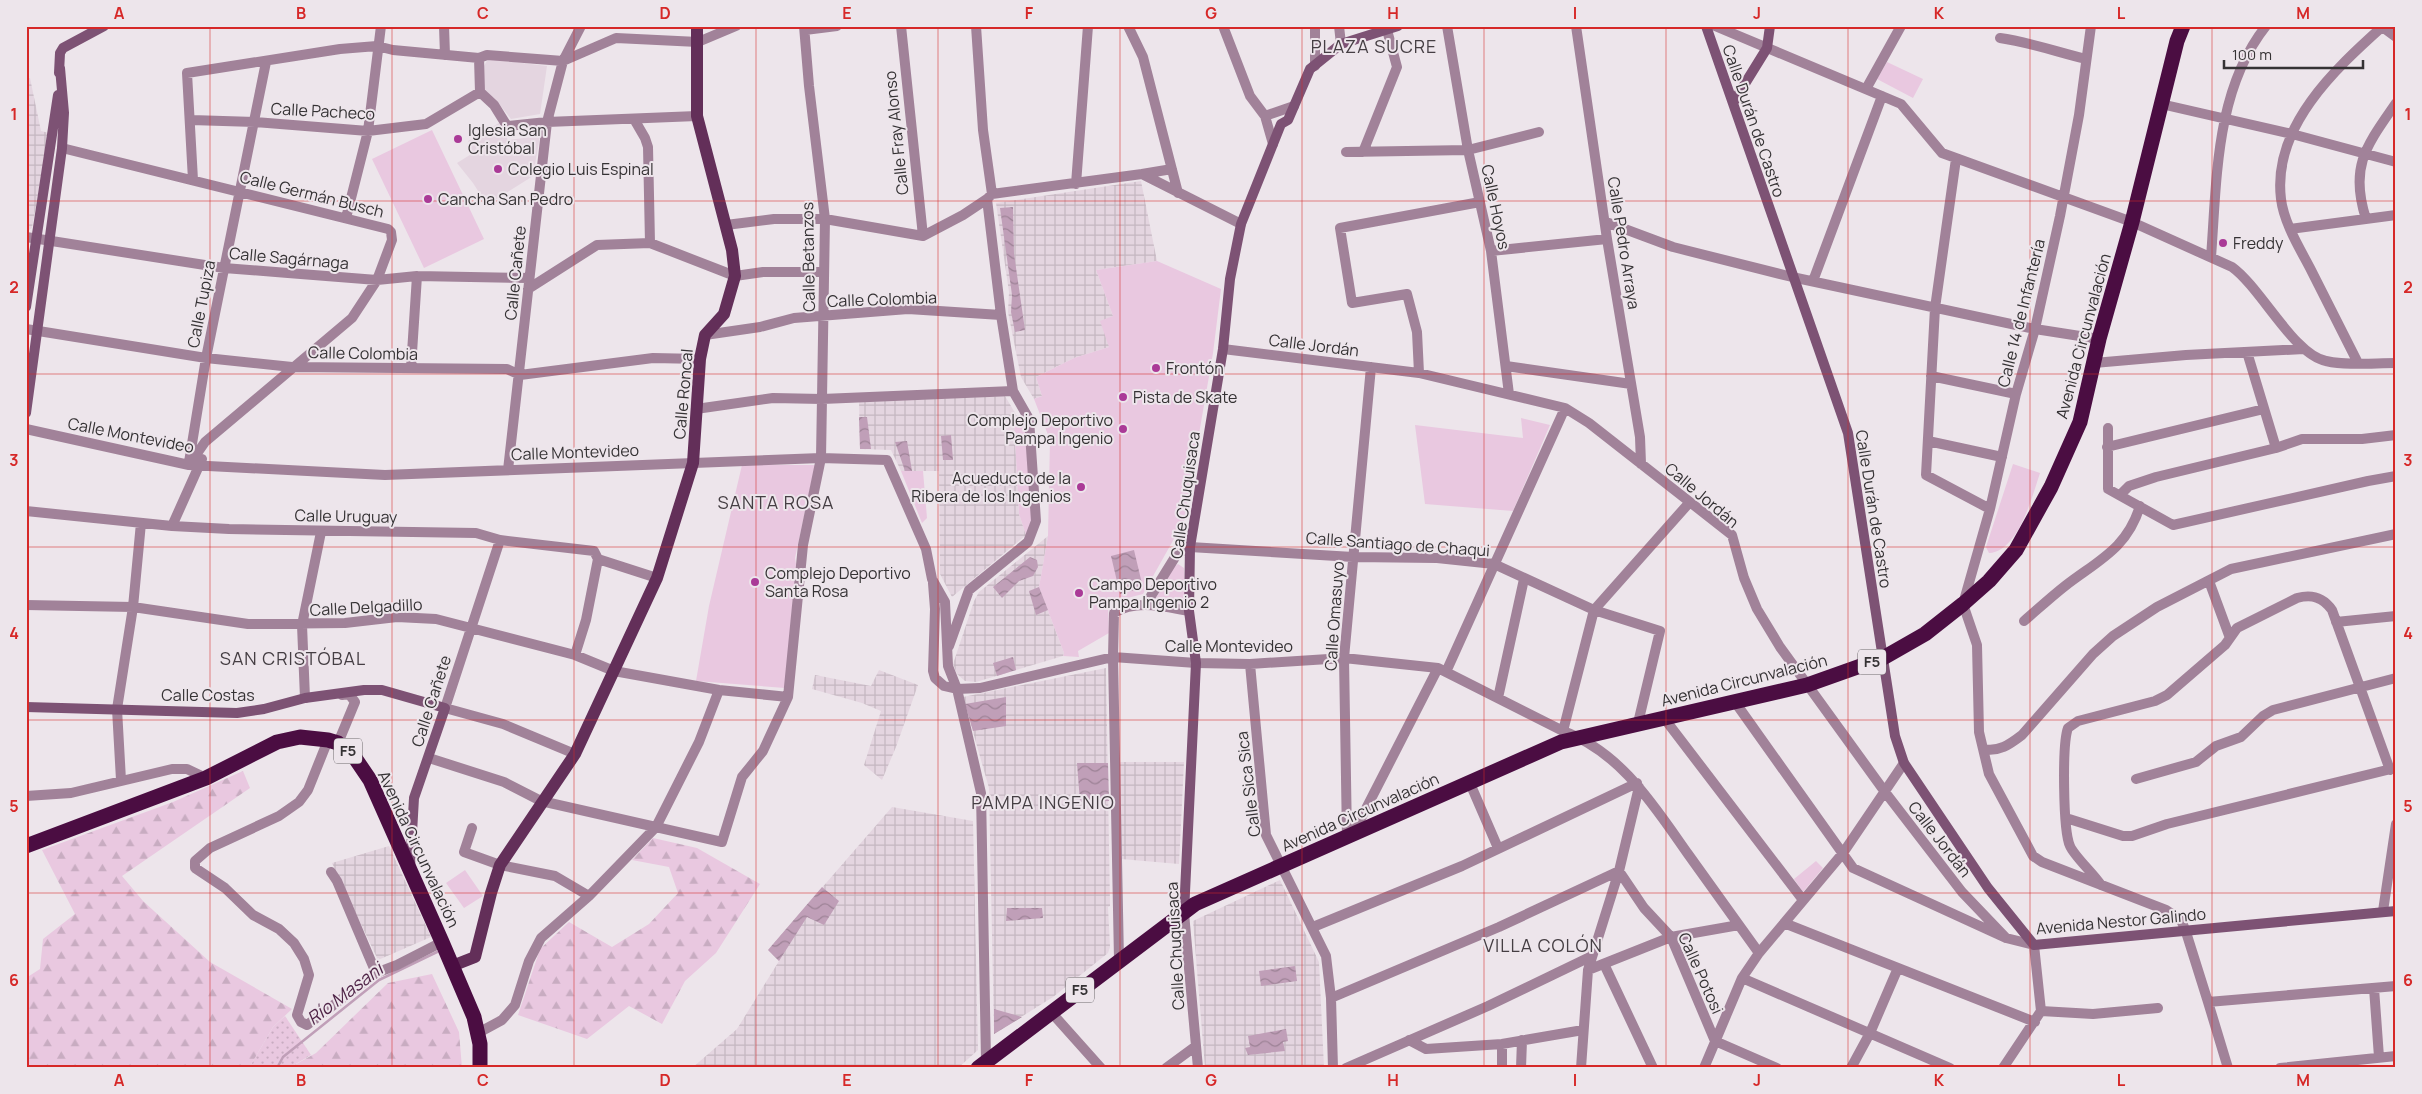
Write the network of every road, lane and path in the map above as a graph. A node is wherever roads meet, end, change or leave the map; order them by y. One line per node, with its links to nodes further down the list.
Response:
1 (104, 26): 40 (main road)
2 (381, 26): 32 (street)
3 (444, 26): 34 (street)
4 (581, 26): 37 (street, Calle Cañete)
5 (697, 26): 30 (main road, Calle Roncal)
6 (736, 26): 30 (street)
7 (837, 26): 26 (street)
8 (901, 26): 85 (street, Calle Fray Alonso)
9 (976, 26): 72 (street)
10 (1088, 26): 69 (street)
11 (1128, 26): 66 (street)
12 (1223, 26): 49 (street)
13 (1315, 26): 39 (street, Calle Chuquisaca)
14 (1339, 26): 31 (street)
15 (1398, 26): 27 (main road)
16 (1447, 26): 60 (street, Calle Hoyos)
17 (1576, 26): 79 (street, Calle Pedro Arraya)
18 (1706, 26): 44 (main road, Calle Durán de Castro)
19 (1715, 26): 33 (street)
20 (1770, 26): 33 (main road)
21 (1901, 26): 41 (street)
22 (2091, 26): 36 (street, Calle 14 de Infantería)
23 (2183, 26): 46 (highway, Avenida Circunvalación / F5)
24 (2266, 26): 51 (street)
25 (2382, 26): 29 (street); 57 (street)
26 (805, 28): 77 (street, Calle Betanzos)
27 (1387, 30): 31 (main road); 62 (street)
28 (2000, 38): 36 (street)
29 (2396, 38)
30 (698, 42): 37 (street); 48 (main road, Calle Roncal)
31 (1341, 44): 39 (main road, Calle Chuquisaca)
32 (377, 46): 34 (street); 38 (street); 55 (street)
33 (1767, 48): 41 (street); 44 (main road)
34 (445, 56): 35 (street)
35 (479, 58): 37 (street); 42 (street)
36 (2086, 59): 73 (street, Calle 14 de Infantería)
37 (563, 61): 54 (street, Calle Cañete)
38 (266, 62): 52 (street); 53 (street, Calle Tupiza)
39 (1314, 66): 47 (main road, Calle Chuquisaca)
40 (60, 68): 59 (main road); 86 (main road)
41 (1866, 89): 43 (street)
42 (480, 92): 54 (street); 55 (street, Calle Pacheco)
43 (1882, 96): 64 (street); 99 (street)
44 (1733, 103): 96 (main road, Calle Durán de Castro)
45 (2396, 103): 63 (street)
46 (2161, 104): 51 (street); 80 (highway, Avenida Circunvalación / F5)
47 (1294, 106): 49 (street); 58 (main road, Calle Chuquisaca)
48 (697, 116): 50 (street); 82 (main road, Calle Roncal)
49 (1265, 116): 58 (street)
50 (634, 119): 54 (street); 89 (street)
51 (2226, 119): 57 (street); 91 (street)
52 (190, 120): 53 (street, Calle Pacheco); 68 (street)
53 (255, 122): 55 (street, Calle Pacheco); 70 (street, Calle Tupiza)
54 (547, 122): 97 (street, Calle Cañete)
55 (368, 131): 76 (street)
56 (1539, 132): 60 (street)
57 (2292, 134): 63 (street); 83 (street)
58 (1273, 144): 81 (main road, Calle Chuquisaca)
59 (62, 148): 68 (street, Calle Germán Busch); 87 (main road)
60 (1468, 150): 62 (street); 74 (street, Calle Hoyos)
61 (1346, 152): 62 (street)
62 (1363, 152)
63 (2364, 154): 65 (street); 78 (street)
64 (1956, 159): 73 (street); 102 (street)
65 (2396, 162)
66 (1172, 169): 67 (street); 71 (street)
67 (1142, 174): 69 (street); 71 (street)
68 (193, 180): 70 (street, Calle Germán Busch)
69 (1076, 184): 72 (street)
70 (239, 192): 76 (street, Calle Germán Busch); 92 (street, Calle Tupiza)
71 (1178, 192): 81 (street)
72 (990, 197): 85 (street); 104 (street)
73 (2062, 197): 80 (street); 106 (street, Calle 14 de Infantería)
74 (1480, 202): 90 (street, Calle Hoyos); 122 (street)
75 (2396, 215): 78 (street)
76 (346, 218): 98 (street, Calle Germán Busch)
77 (825, 219): 82 (street); 85 (street); 93 (street, Calle Betanzos)
78 (2366, 219): 83 (street)
79 (1606, 222): 88 (street, Calle Pedro Arraya); 96 (street)
80 (2132, 222): 91 (street); 109 (highway, Avenida Circunvalación / F5)
81 (1242, 224): 110 (main road, Calle Chuquisaca)
82 (726, 225): 95 (main road, Calle Roncal)
83 (2290, 229): 116 (street)
84 (26, 236): 86 (street, Calle Sagárnaga)
85 (922, 236)
86 (37, 238): 87 (street, Calle Sagárnaga); 101 (main road)
87 (49, 239): 92 (street, Calle Sagárnaga); 107 (main road)
88 (1607, 239): 90 (street); 125 (street, Calle Pedro Arraya)
89 (650, 243): 95 (street); 100 (street)
90 (1491, 251): 118 (street, Calle Hoyos)
91 (2211, 257): 111 (street)
92 (224, 268): 98 (street, Calle Sagárnaga); 113 (street, Calle Tupiza)
93 (824, 272): 95 (street); 103 (street, Calle Betanzos)
94 (417, 276): 97 (street, Calle Sagárnaga); 98 (street, Calle Sagárnaga); 121 (street)
95 (735, 276): 108 (main road, Calle Roncal)
96 (1792, 277): 99 (street); 183 (main road, Calle Durán de Castro)
97 (529, 278): 100 (street, Calle Cañete)
98 (377, 280): 119 (street, Calle Germán Busch)
99 (1813, 281): 102 (street)
100 (528, 289): 123 (street, Calle Cañete)
101 (26, 307)
102 (1935, 308): 106 (street); 124 (street)
103 (823, 315): 104 (street, Calle Colombia); 108 (street, Calle Colombia); 129 (street, Calle Betanzos)
104 (1001, 315): 126 (street)
105 (26, 329): 107 (street, Calle Colombia)
106 (2035, 329): 109 (street); 128 (street, Calle 14 de Infantería)
107 (37, 331): 113 (street, Calle Colombia); 133 (main road)
108 (705, 335): 114 (main road, Calle Roncal)
109 (2099, 339): 115 (highway, Avenida Circunvalación / F5)
110 (1223, 349): 120 (street, Calle Jordán); 159 (main road, Calle Chuquisaca)
111 (2304, 349): 112 (street); 116 (street)
112 (2247, 352): 115 (street); 132 (street)
113 (206, 358): 119 (street, Calle Colombia); 146 (street, Calle Tupiza)
114 (700, 359): 123 (street, Calle Colombia); 130 (main road, Calle Roncal)
115 (2094, 363): 168 (highway, Avenida Circunvalación / F5)
116 (2358, 363): 117 (street)
117 (2396, 363)
118 (1506, 366): 125 (street); 127 (street, Calle Hoyos)
119 (292, 367): 121 (street, Calle Colombia); 138 (street, Calle Germán Busch)
120 (1371, 367): 122 (street, Calle Jordán); 160 (street, Calle Omasuyo)
121 (411, 368): 123 (street, Calle Colombia)
122 (1419, 374): 127 (street, Calle Jordán)
123 (520, 375): 147 (street, Calle Cañete)
124 (1931, 376): 128 (street); 137 (street)
125 (1631, 384): 145 (street, Calle Pedro Arraya)
126 (1013, 391): 129 (street); 179 (street)
127 (1509, 394): 131 (street, Calle Jordán)
128 (2016, 394): 141 (street, Calle 14 de Infantería)
129 (822, 398): 130 (street); 142 (street, Calle Betanzos)
130 (696, 408): 144 (main road, Calle Roncal)
131 (1565, 408): 145 (street, Calle Jordán); 162 (street)
132 (2264, 409): 139 (street); 140 (street)
133 (26, 413)
134 (2108, 428): 139 (street)
135 (26, 429): 146 (street, Calle Montevideo)
136 (2396, 435): 140 (street)
137 (1928, 441): 141 (street); 152 (street)
138 (205, 442): 143 (street); 146 (street, Calle Germán Busch)
139 (2106, 447): 149 (street)
140 (2276, 448): 149 (street)
141 (2002, 457): 152 (street, Calle 14 de Infantería)
142 (821, 458): 144 (street, Calle Montevideo); 164 (street, Calle Montevideo); 194 (street, Calle Betanzos)
143 (202, 464): 146 (street, Calle Montevideo); 147 (street, Calle Montevideo); 155 (street)
144 (693, 464): 147 (street, Calle Montevideo); 163 (main road, Calle Roncal)
145 (1641, 464): 150 (street, Calle Jordán)
146 (189, 465)
147 (508, 470)
148 (2396, 476): 151 (street)
149 (2120, 495): 151 (street)
150 (1689, 503): 171 (street); 189 (street, Calle Jordán)
151 (2140, 506): 174 (street)
152 (1990, 509): 168 (street, Calle 14 de Infantería)
153 (26, 511): 154 (street, Calle Uruguay)
154 (141, 523): 155 (street, Calle Uruguay); 170 (street)
155 (172, 526): 156 (street, Calle Uruguay)
156 (321, 532): 158 (street, Calle Uruguay); 176 (street)
157 (2396, 534): 166 (street)
158 (500, 540): 161 (street, Calle Uruguay); 177 (street, Calle Cañete)
159 (1190, 547): 160 (street, Calle Santiago de Chaqui); 167 (street); 172 (main road, Calle Chuquisaca)
160 (1353, 556): 162 (street, Calle Santiago de Chaqui); 182 (street, Calle Omasuyo)
161 (598, 559): 163 (street, Calle Uruguay); 180 (street)
162 (1494, 564): 165 (street, Calle Santiago de Chaqui); 186 (street)
163 (657, 578): 187 (main road, Calle Roncal)
164 (932, 579): 179 (street, Calle Montevideo); 191 (street)
165 (1524, 579): 171 (street, Calle Santiago de Chaqui); 196 (street)
166 (2208, 581): 178 (street); 206 (street)
167 (1146, 604): 172 (street); 181 (street)
168 (1964, 604): 183 (highway, Avenida Circunvalación / F5); 206 (street)
169 (26, 605): 170 (street, Calle Delgadillo)
170 (133, 607): 176 (street, Calle Delgadillo); 200 (street)
171 (1594, 610): 202 (street, Calle Santiago de Chaqui); 203 (street)
172 (1189, 611): 184 (main road, Calle Chuquisaca)
173 (2396, 616): 175 (street)
174 (2024, 621)
175 (2336, 622): 178 (street); 190 (street)
176 (302, 625): 177 (street, Calle Delgadillo); 195 (street)
177 (470, 628): 180 (street, Calle Delgadillo); 199 (street, Calle Cañete)
178 (2230, 638): 219 (street)
179 (947, 652): 191 (street, Calle Montevideo)
180 (575, 655): 187 (street, Calle Delgadillo)
181 (1113, 656): 184 (street, Calle Montevideo); 191 (street, Calle Montevideo); 249 (street)
182 (1344, 658): 185 (street, Calle Montevideo); 186 (street, Calle Montevideo); 223 (street, Calle Omasuyo)
183 (1883, 658): 189 (highway, Avenida Circunvalación / F5); 209 (main road, Calle Durán de Castro)
184 (1196, 663): 185 (street, Calle Montevideo); 238 (main road, Calle Chuquisaca)
185 (1250, 664): 228 (street, Calle Sica Sica)
186 (1442, 670): 196 (street, Calle Montevideo); 223 (street)
187 (614, 671): 192 (street, Calle Delgadillo); 207 (main road, Calle Roncal)
188 (2396, 678): 190 (street)
189 (1807, 685): 197 (highway, Avenida Circunvalación / F5); 216 (street, Calle Jordán)
190 (2360, 687): 210 (street); 212 (street)
191 (956, 689): 274 (street, Calle Montevideo)
192 (719, 690): 194 (street, Calle Delgadillo); 221 (street)
193 (342, 695): 195 (main road, Calle Costas); 199 (main road, Calle Costas); 205 (street)
194 (788, 697): 221 (street, Calle Betanzos)
195 (305, 698): 200 (main road, Calle Costas)
196 (1498, 698): 203 (street, Calle Montevideo)
197 (1735, 702): 201 (highway, Avenida Circunvalación / F5); 226 (street, Avenida Nestor Galindo)
198 (26, 707): 200 (main road, Calle Costas)
199 (444, 708): 207 (street); 208 (main road, Calle Cañete)
200 (117, 709): 213 (street)
201 (1664, 718): 202 (highway, Avenida Circunvalación / F5); 235 (street)
202 (1638, 724): 204 (highway, Avenida Circunvalación / F5)
203 (1563, 731): 204 (street, Calle Montevideo)
204 (1580, 737): 214 (highway, Avenida Circunvalación / F5); 215 (street, Calle Montevideo)
205 (333, 741): 211 (highway, F5); 232 (highway, Avenida Circunvalación / F5); 254 (street)
206 (1983, 749): 233 (street)
207 (575, 754): 218 (main road, Calle Roncal)
208 (429, 758): 218 (street); 232 (main road, Calle Cañete)
209 (1904, 763): 216 (street); 246 (main road, Calle Durán de Castro)
210 (2393, 769): 219 (street)
211 (206, 778): 213 (street); 224 (highway, F5)
212 (2136, 779)
213 (121, 780): 217 (street)
214 (1469, 781): 223 (highway, Avenida Circunvalación / F5); 225 (street)
215 (1638, 785): 225 (street); 229 (street); 240 (street, Calle Montevideo)
216 (1885, 792): 226 (street); 244 (street, Calle Jordán)
217 (26, 796)
218 (542, 801): 221 (street); 227 (main road, Calle Roncal)
219 (2066, 818): 233 (street)
220 (2396, 824): 230 (street)
221 (656, 827): 234 (street)
222 (472, 828): 227 (street)
223 (1350, 836): 228 (highway, Avenida Circunvalación / F5)
224 (26, 846)
225 (1498, 848): 241 (street)
226 (1842, 853): 235 (street); 244 (street, Avenida Nestor Galindo)
227 (500, 865): 234 (street); 251 (main road, Calle Roncal)
228 (1282, 866): 238 (highway, Avenida Circunvalación / F5); 241 (street, Calle Sica Sica)
229 (1619, 871): 243 (street, Calle Potosi); 248 (street); 258 (street)
230 (2392, 871): 237 (street)
231 (331, 872): 254 (street)
232 (410, 874): 245 (highway, Avenida Circunvalación / F5)
233 (2101, 885): 242 (street)
234 (589, 896): 265 (street)
235 (1803, 900): 239 (street)
236 (2396, 911): 237 (main road, Avenida Nestor Galindo)
237 (2383, 912): 242 (main road, Avenida Nestor Galindo)
238 (1184, 913): 249 (highway, Avenida Circunvalación / F5); 271 (street, Calle Chuquisaca)
239 (1784, 923): 247 (street); 252 (street)
240 (1739, 926): 243 (street); 247 (street, Calle Montevideo)
241 (1313, 927): 258 (street, Calle Sica Sica)
242 (2186, 932): 246 (main road, Avenida Nestor Galindo); 259 (street)
243 (1671, 937): 250 (street); 269 (street, Calle Potosi)
244 (2006, 938): 246 (street, Avenida Nestor Galindo)
245 (442, 942): 251 (highway, Avenida Circunvalación / F5); 254 (street)
246 (2034, 945): 261 (street)
247 (1759, 952): 255 (street)
248 (1592, 956): 253 (street); 267 (street)
249 (1119, 960): 262 (highway, Avenida Circunvalación / F5)
250 (1604, 964): 253 (street); 284 (street)
251 (452, 966): 265 (highway, Avenida Circunvalación / F5)
252 (1898, 968): 263 (street); 266 (street)
253 (1588, 970): 264 (street)
254 (376, 973)
255 (1742, 978): 266 (street); 269 (street)
256 (2396, 986): 257 (street)
257 (2374, 988): 259 (street); 273 (street)
258 (1331, 998): 279 (street, Calle Sica Sica)
259 (2208, 1002): 290 (street)
260 (2158, 1008): 261 (street)
261 (2041, 1011): 263 (street)
262 (1051, 1012): 274 (highway, Avenida Circunvalación / F5); 276 (street)
263 (2035, 1022): 289 (street)
264 (1583, 1030): 268 (street); 283 (street)
265 (478, 1033): 275 (highway, Avenida Circunvalación / F5)
266 (1870, 1033): 287 (street); 288 (street)
267 (1409, 1040): 270 (street); 280 (street)
268 (1522, 1040): 270 (street); 282 (street)
269 (1715, 1041): 285 (street); 286 (street)
270 (1502, 1044): 281 (street)
271 (1196, 1046): 277 (street); 278 (street, Calle Chuquisaca)
272 (2396, 1056): 273 (street)
273 (2379, 1057): 291 (street)
274 (982, 1064)
275 (480, 1068)
276 (1101, 1068)
277 (1166, 1068)
278 (1198, 1068)
279 (1332, 1068)
280 (1346, 1068)
281 (1502, 1068)
282 (1521, 1068)
283 (1581, 1068)
284 (1653, 1068)
285 (1704, 1068)
286 (1777, 1068)
287 (1851, 1068)
288 (1950, 1068)
289 (2003, 1068)
290 (2228, 1068)
291 (2280, 1068)

